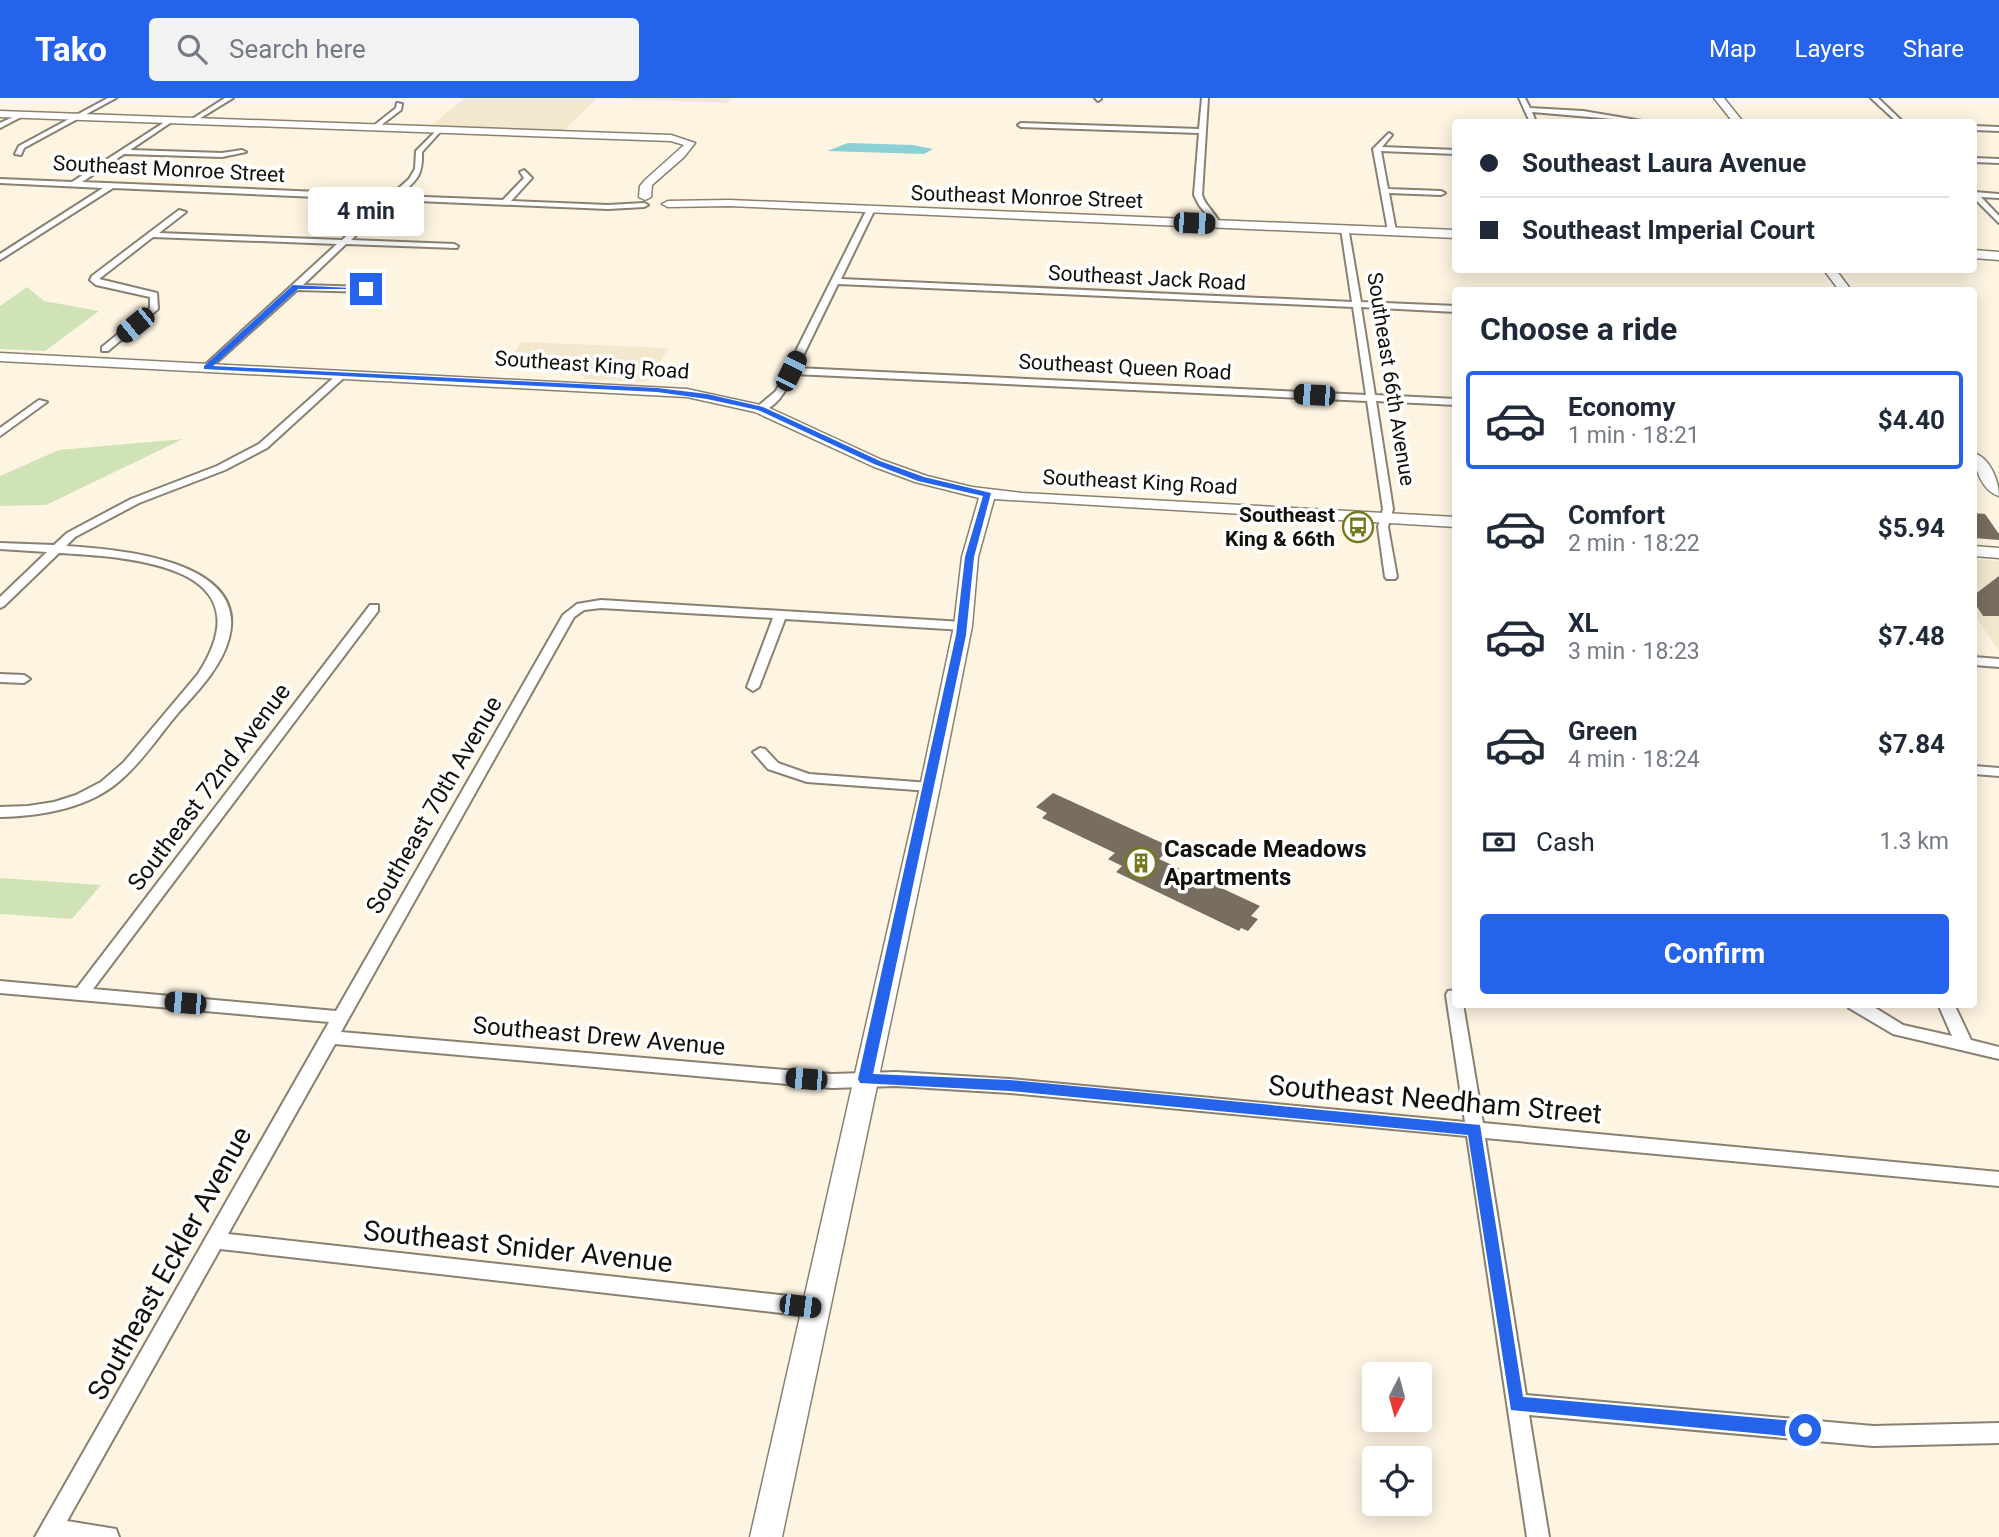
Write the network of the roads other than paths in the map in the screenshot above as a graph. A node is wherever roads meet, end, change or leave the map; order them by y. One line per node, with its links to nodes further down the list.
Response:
1 (113, 98): 11 (street)
2 (230, 98): 17 (street)
3 (1205, 98): 24 (street)
4 (1522, 98): 8 (street)
5 (1719, 98): 14 (street)
6 (1874, 98): 15 (street)
7 (399, 104): 20 (street)
8 (1527, 110): 12 (street); 13 (street)
9 (0, 114): 10 (street)
10 (22, 115): 11 (street); 19 (street)
11 (78, 117): 16 (street); 30 (street)
12 (1532, 119)
13 (1617, 119)
14 (1736, 119)
15 (1897, 119)
16 (171, 120): 17 (street); 27 (street)
17 (192, 121): 20 (street)
18 (1021, 125): 24 (street)
19 (0, 126)
20 (374, 128): 23 (street)
21 (1977, 128): 22 (street)
22 (1999, 129)
23 (439, 130): 34 (street); 43 (street)
24 (1202, 131): 50 (street)
25 (1389, 135): 26 (street)
26 (1377, 149): 29 (street); 38 (street)
27 (123, 152): 28 (street); 36 (street)
28 (242, 152)
29 (1452, 152)
30 (19, 154)
31 (1977, 160): 32 (street)
32 (1999, 161)
33 (524, 172): 45 (street)
34 (660, 175): 44 (street); 46 (street)
35 (0, 181): 36 (street, Southeast Monroe Street)
36 (74, 184): 37 (street, Southeast Monroe Street)
37 (111, 186): 43 (street, Southeast Monroe Street); 59 (street)
38 (1385, 191): 39 (street); 52 (street)
39 (1441, 193)
40 (1977, 194): 42 (street)
41 (1977, 196): 49 (street)
42 (1999, 196)
43 (392, 197): 45 (street, Southeast Monroe Street); 55 (street)
44 (667, 199): 46 (street, Southeast Monroe Street); 47 (street, Southeast Monroe Street)
45 (506, 201): 46 (street, Southeast Monroe Street)
46 (643, 201)
47 (871, 209): 50 (street, Southeast Monroe Street); 60 (street)
48 (182, 212): 53 (street)
49 (1999, 220)
50 (1216, 224): 51 (street, Southeast Monroe Street)
51 (1345, 229): 52 (street, Southeast Monroe Street); 63 (street, Southeast 66th Avenue)
52 (1392, 232): 54 (street, Southeast Monroe Street)
53 (152, 234): 55 (street); 65 (street)
54 (1452, 234)
55 (344, 242): 56 (street); 61 (street)
56 (454, 246)
57 (1977, 254): 58 (street)
58 (1999, 256)
59 (0, 258)
60 (836, 281): 63 (street, Southeast Jack Road); 68 (street)
61 (296, 287): 62 (street); 67 (street)
62 (366, 289)
63 (1357, 305): 64 (street, Southeast Jack Road); 70 (street, Southeast 66th Avenue)
64 (1452, 309)
65 (105, 349)
66 (0, 357): 67 (street, Southeast King Road)
67 (206, 368): 69 (street, Southeast King Road)
68 (791, 371): 70 (street, Southeast Queen Road); 73 (street)
69 (344, 374): 73 (street, Southeast King Road); 81 (street)
70 (1369, 398): 72 (street, Southeast Queen Road); 78 (street, Southeast 66th Avenue)
71 (42, 402): 74 (street)
72 (1452, 402)
73 (760, 409): 77 (street, Southeast King Road)
74 (0, 433)
75 (1977, 462): 76 (street)
76 (1999, 491)
77 (988, 495): 78 (street, Southeast King Road); 88 (street)
78 (1385, 519): 79 (street, Southeast King Road); 84 (street, Southeast 66th Avenue)
79 (1452, 522)
80 (0, 546): 81 (street)
81 (54, 550): 85 (street); 98 (street)
82 (1977, 551): 83 (street)
83 (1999, 553)
84 (1391, 577)
85 (0, 604)
86 (374, 608): 100 (street, Southeast 72nd Avenue)
87 (780, 616): 88 (street); 93 (street); 104 (street, Southeast 70th Avenue)
88 (963, 626): 97 (street)
89 (1977, 661): 90 (street)
90 (1999, 663)
91 (0, 678): 92 (street)
92 (24, 679)
93 (753, 687)
94 (761, 752): 97 (street)
95 (1977, 770): 96 (street)
96 (1999, 772)
97 (930, 787): 108 (street)
98 (0, 811)
99 (0, 987): 100 (street)
100 (81, 994): 104 (street)
101 (1456, 1008): 109 (street)
102 (1862, 1008): 106 (street)
103 (1947, 1008): 106 (street)
104 (340, 1017): 105 (street, Southeast Eckler Avenue)
105 (329, 1037): 108 (street, Southeast Drew Avenue); 111 (street, Southeast Eckler Avenue)
106 (1965, 1046): 107 (street)
107 (1999, 1053)
108 (865, 1079): 109 (street, Southeast Needham Street); 112 (street)
109 (1475, 1129): 110 (street, Southeast Needham Street); 113 (street)
110 (1999, 1179)
111 (214, 1240): 112 (street, Southeast Snider Avenue); 115 (street, Southeast Eckler Avenue)
112 (816, 1308): 117 (street)
113 (1516, 1404): 114 (street); 118 (street)
114 (1999, 1433)
115 (48, 1533): 116 (street)
116 (108, 1537)
117 (766, 1537)
118 (1538, 1537)

